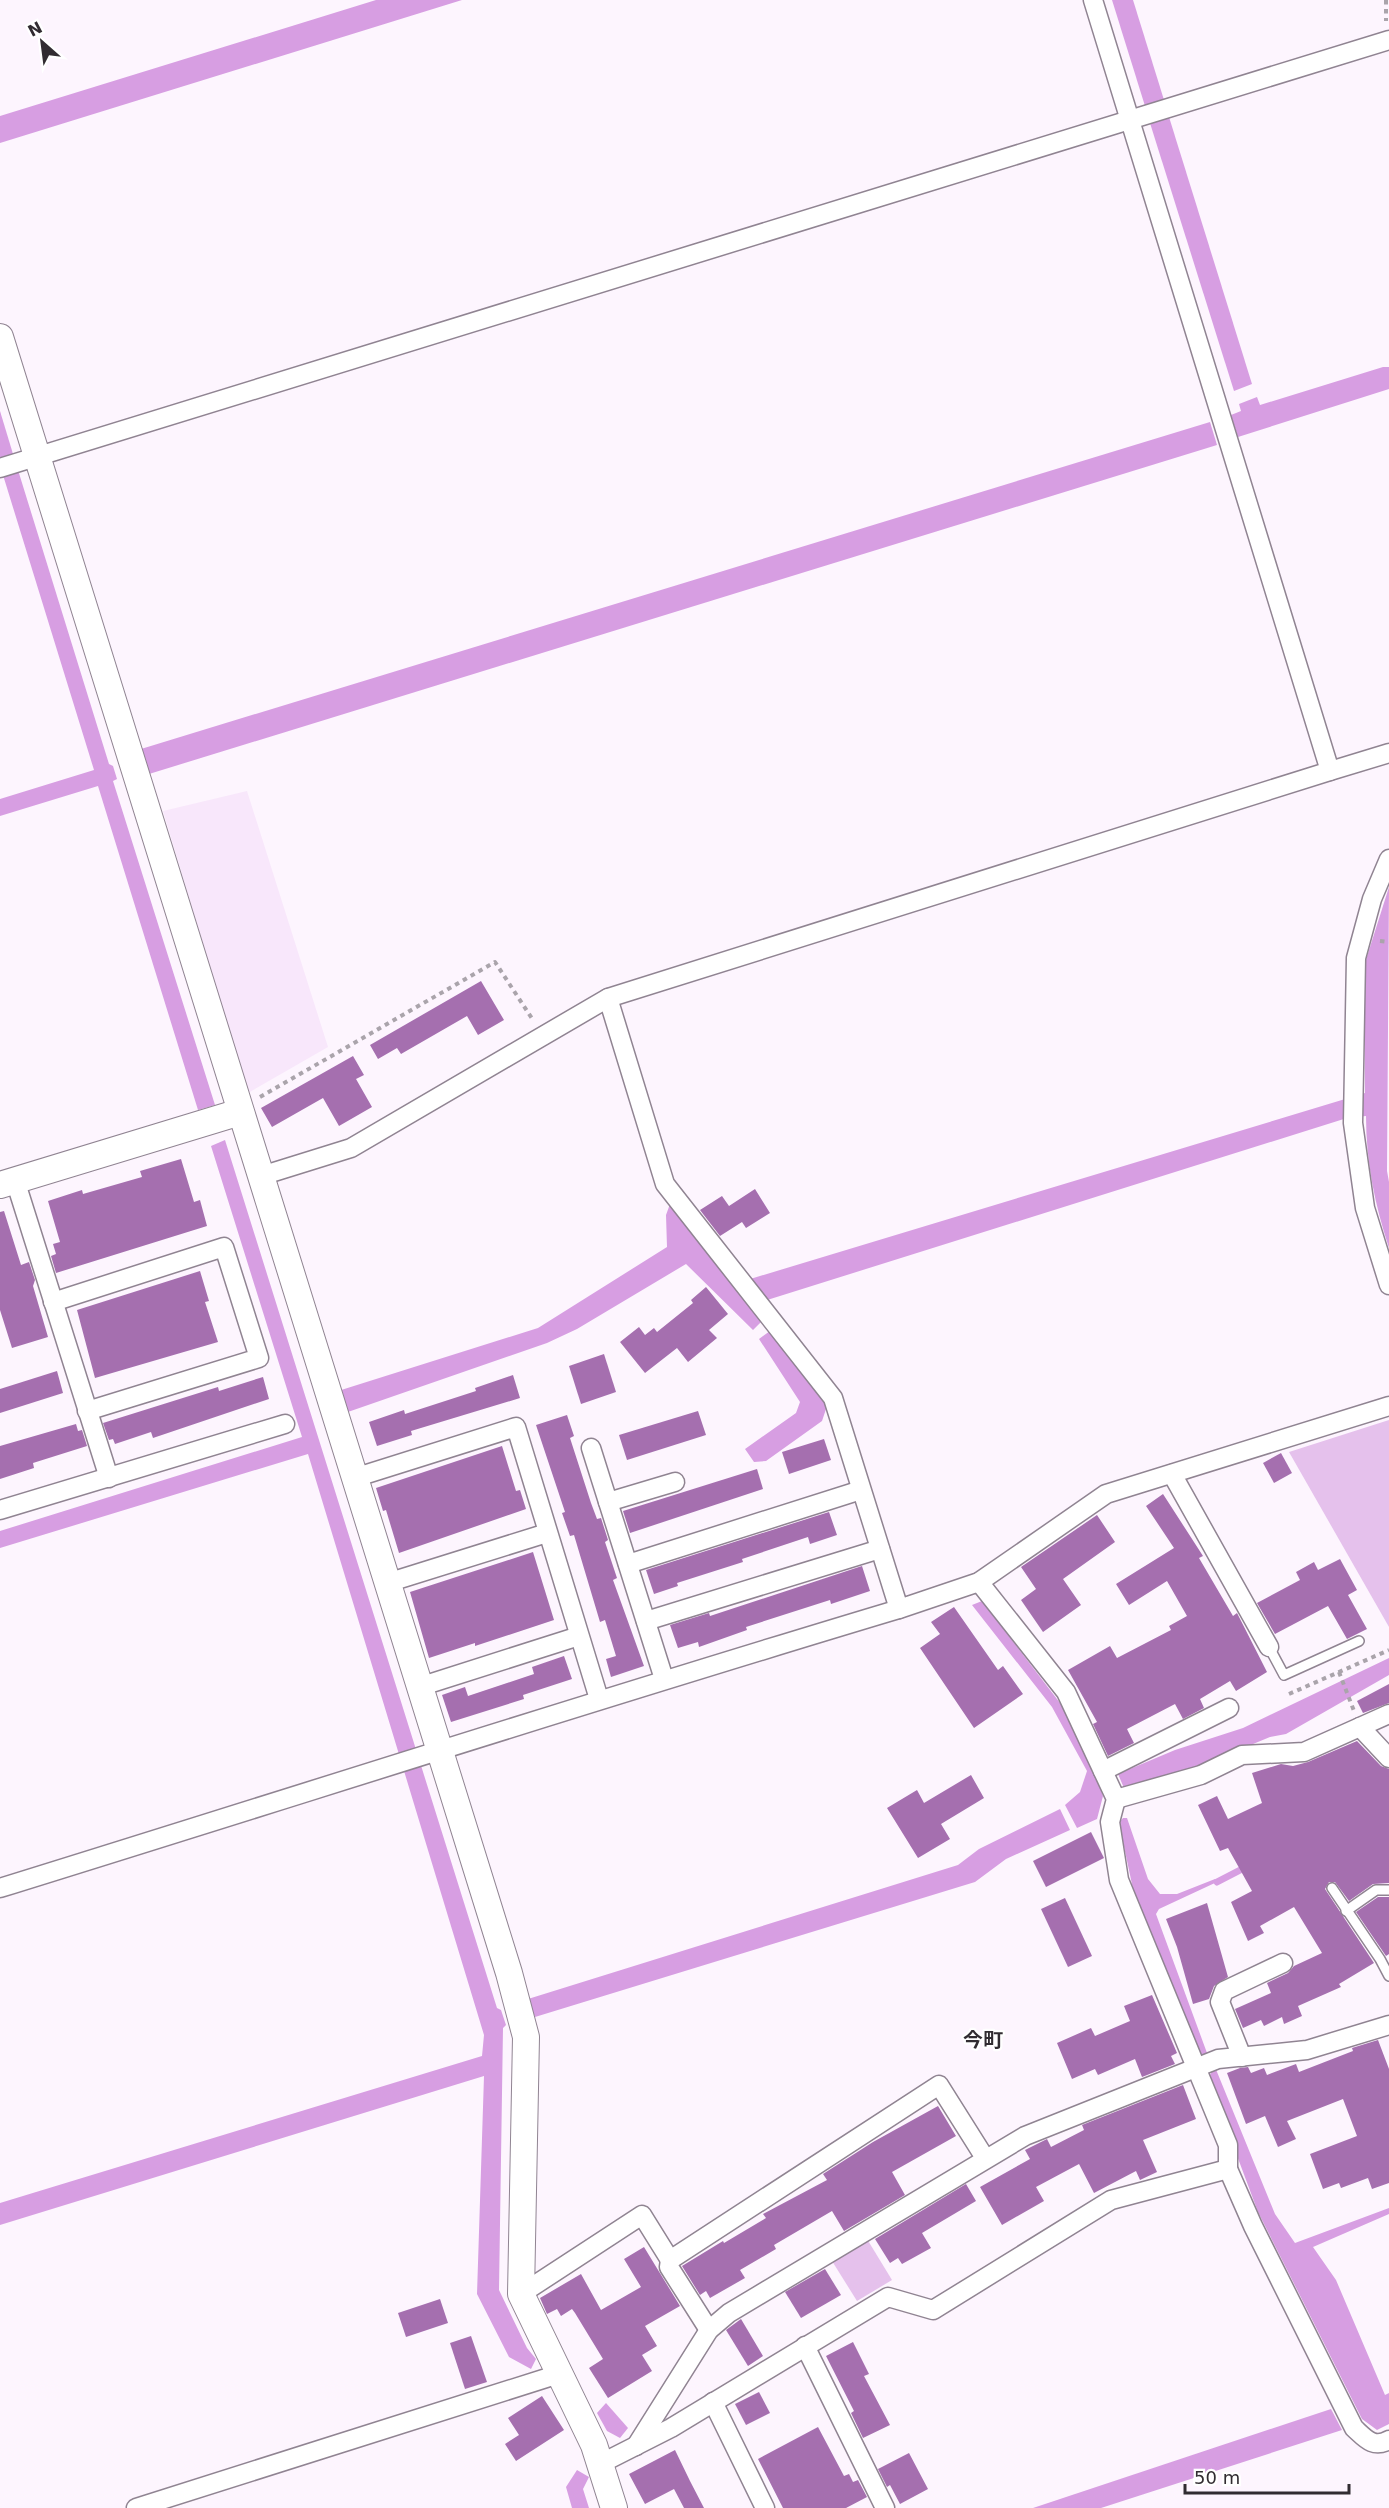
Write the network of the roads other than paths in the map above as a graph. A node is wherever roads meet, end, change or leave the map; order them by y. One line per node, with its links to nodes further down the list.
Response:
1 (1093, 0): 3 (street)
2 (1389, 40): 3 (street)
3 (1131, 120): 5 (street); 8 (street)
4 (0, 337): 5 (street)
5 (37, 456): 6 (street); 11 (street)
6 (0, 468)
7 (1389, 753): 8 (street)
8 (1330, 771): 10 (street)
9 (1389, 859): 14 (street)
10 (608, 998): 12 (street); 24 (street)
11 (240, 1112): 12 (street); 13 (street)
12 (261, 1176): 22 (street)
13 (7, 1183): 15 (street)
14 (1389, 1285)
15 (53, 1302): 17 (street); 17 (street)
16 (1389, 1406): 20 (street)
17 (87, 1411): 21 (street)
18 (285, 1424): 21 (street)
19 (591, 1448): 25 (street)
20 (1172, 1474): 30 (street); 36 (street)
21 (109, 1478): 26 (street)
22 (354, 1478): 27 (street); 31 (street)
23 (675, 1482): 25 (street)
24 (861, 1490): 28 (street); 29 (street)
25 (608, 1502): 29 (street)
26 (0, 1510)
27 (548, 1533): 31 (street); 34 (street)
28 (880, 1549): 32 (street); 33 (street)
29 (627, 1564): 33 (street)
30 (979, 1582): 32 (street); 45 (street)
31 (387, 1583): 38 (street)
32 (899, 1609): 37 (street)
33 (646, 1621): 37 (street)
34 (579, 1636): 38 (street); 39 (street)
35 (1359, 1641): 36 (lane)
36 (1269, 1647)
37 (664, 1679): 39 (street)
38 (419, 1687): 43 (street)
39 (599, 1699): 43 (street)
40 (1229, 1708): 45 (street)
41 (1389, 1714): 42 (street)
42 (1360, 1727): 44 (street); 46 (street)
43 (429, 1754): 47 (street); 59 (street)
44 (1389, 1758)
45 (1103, 1771): 46 (street)
46 (1116, 1799): 55 (street)
47 (0, 1888)
48 (1332, 1888): 50 (lane)
49 (1389, 1890): 50 (lane)
50 (1346, 1911): 52 (lane)
51 (1282, 1963): 54 (street)
52 (1389, 1976)
53 (1388, 2028): 54 (street)
54 (1242, 2057): 55 (street)
55 (1196, 2068): 56 (street); 57 (street)
56 (985, 2158): 58 (street); 60 (street)
57 (1228, 2169): 61 (street); 64 (street)
58 (670, 2260): 59 (street); 60 (street)
59 (521, 2294): 62 (street)
60 (709, 2330): 65 (street)
61 (805, 2346): 63 (street); 70 (street)
62 (559, 2374): 66 (street); 67 (street)
63 (713, 2402): 65 (street); 69 (street)
64 (1389, 2440)
65 (636, 2446): 66 (street)
66 (600, 2464): 68 (street)
67 (136, 2508)
68 (614, 2508)
69 (765, 2508)
70 (885, 2508)

